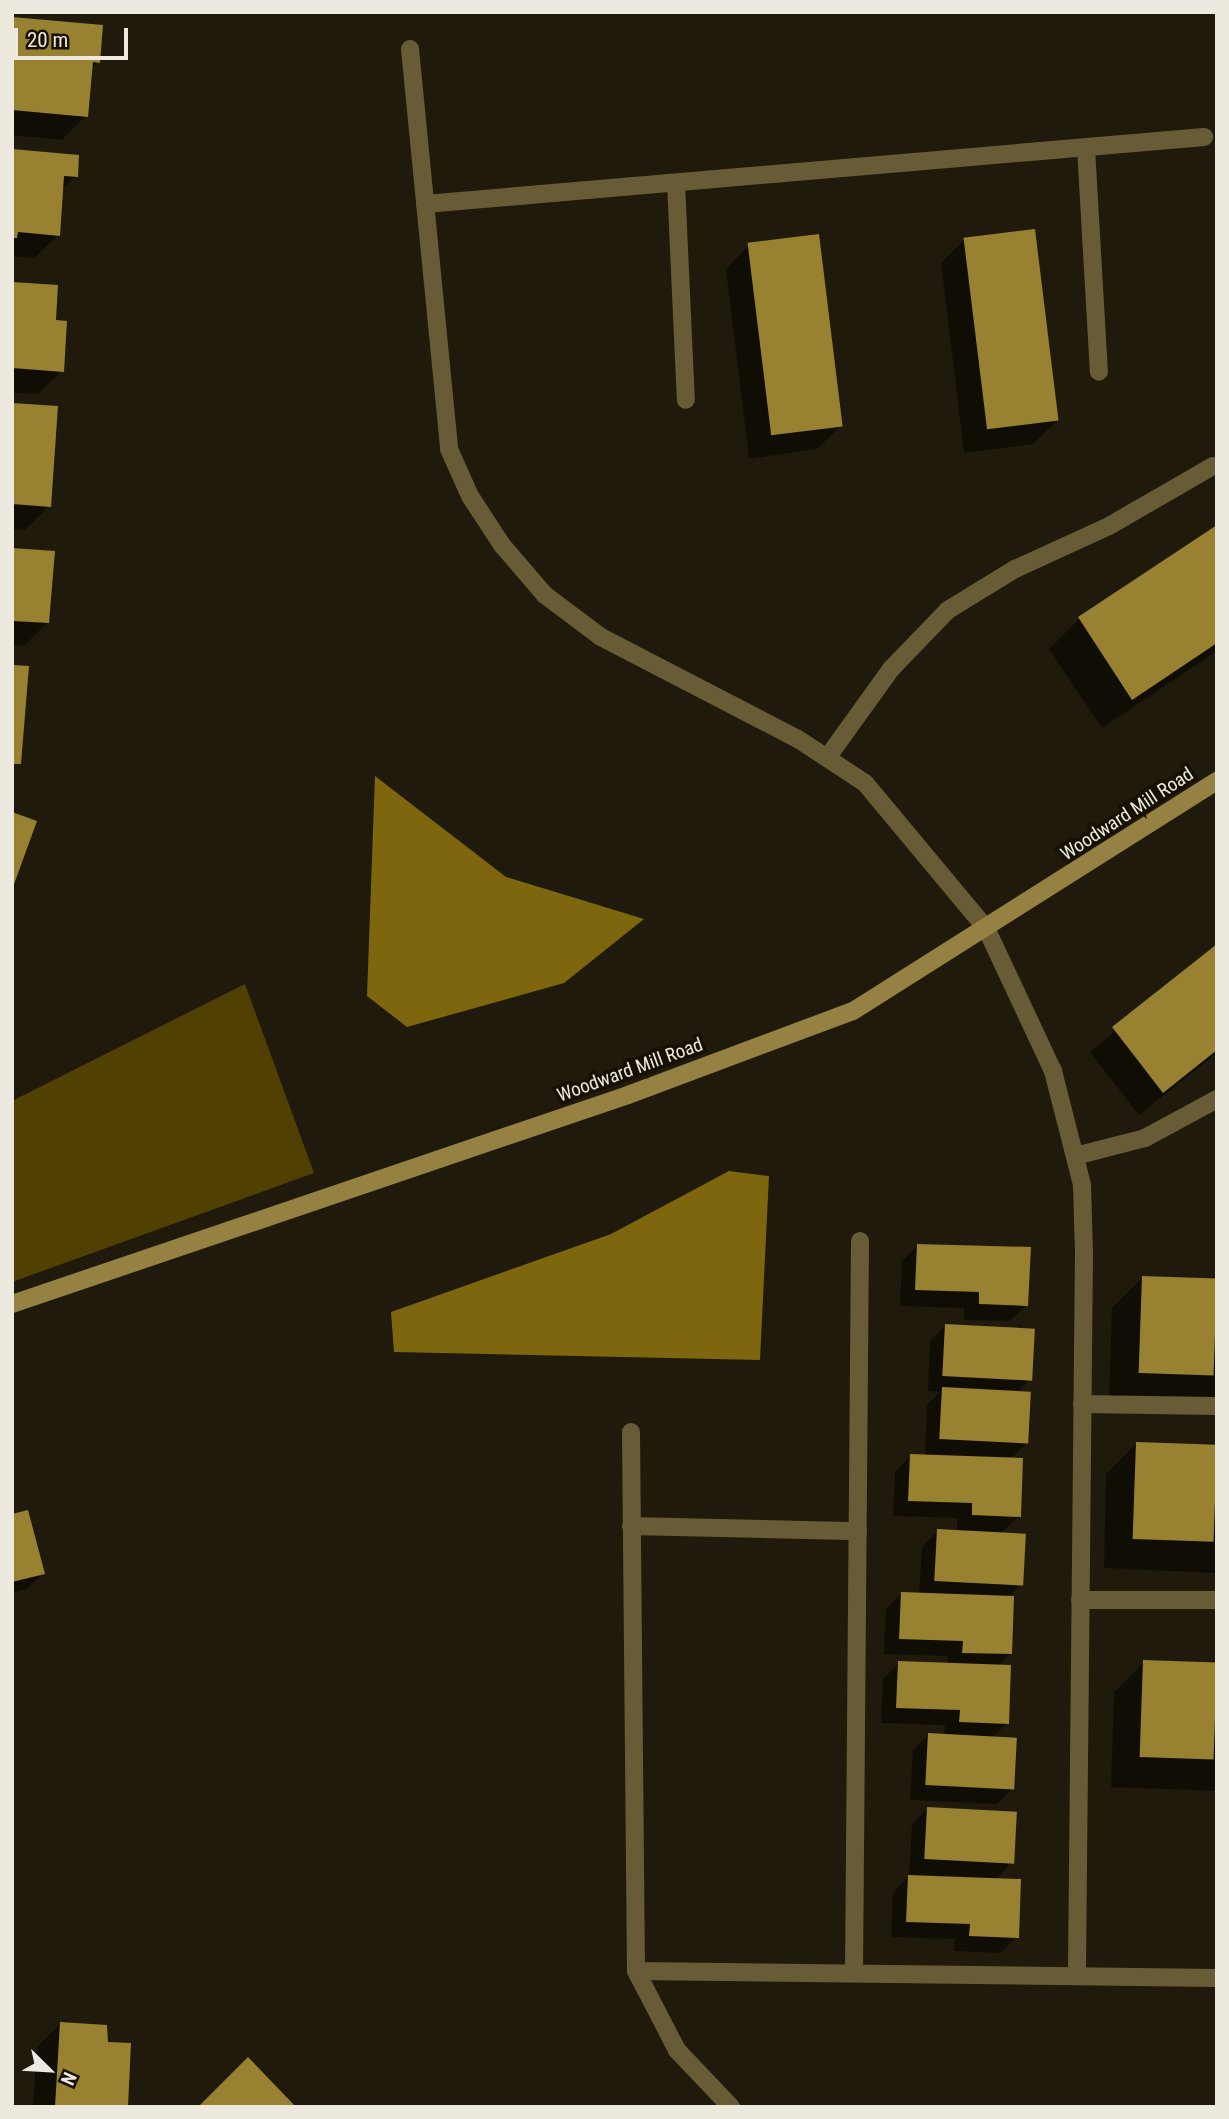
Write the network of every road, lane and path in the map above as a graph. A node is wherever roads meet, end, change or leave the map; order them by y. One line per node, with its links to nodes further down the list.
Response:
1 (410, 49): 5 (street)
2 (1204, 137): 3 (street)
3 (1086, 148): 4 (street); 6 (street)
4 (676, 183): 5 (street); 7 (street)
5 (425, 204): 9 (street)
6 (1099, 372)
7 (686, 400)
8 (1213, 466): 9 (street)
9 (827, 758): 11 (street)
10 (1217, 781): 11 (street, Woodward Mill Road)
11 (986, 928): 13 (street); 15 (street, Woodward Mill Road)
12 (1217, 1098): 13 (street)
13 (1075, 1156): 16 (street)
14 (860, 1241): 20 (street)
15 (12, 1304)
16 (1083, 1404): 17 (street); 21 (street)
17 (1217, 1406)
18 (631, 1432): 19 (street)
19 (631, 1526): 20 (street); 23 (street)
20 (858, 1531): 24 (street)
21 (1080, 1600): 22 (street); 25 (street)
22 (1217, 1600)
23 (636, 1971): 24 (street); 27 (street)
24 (854, 1972): 25 (street)
25 (1077, 1973): 26 (street)
26 (1217, 1978)
27 (731, 2107)

